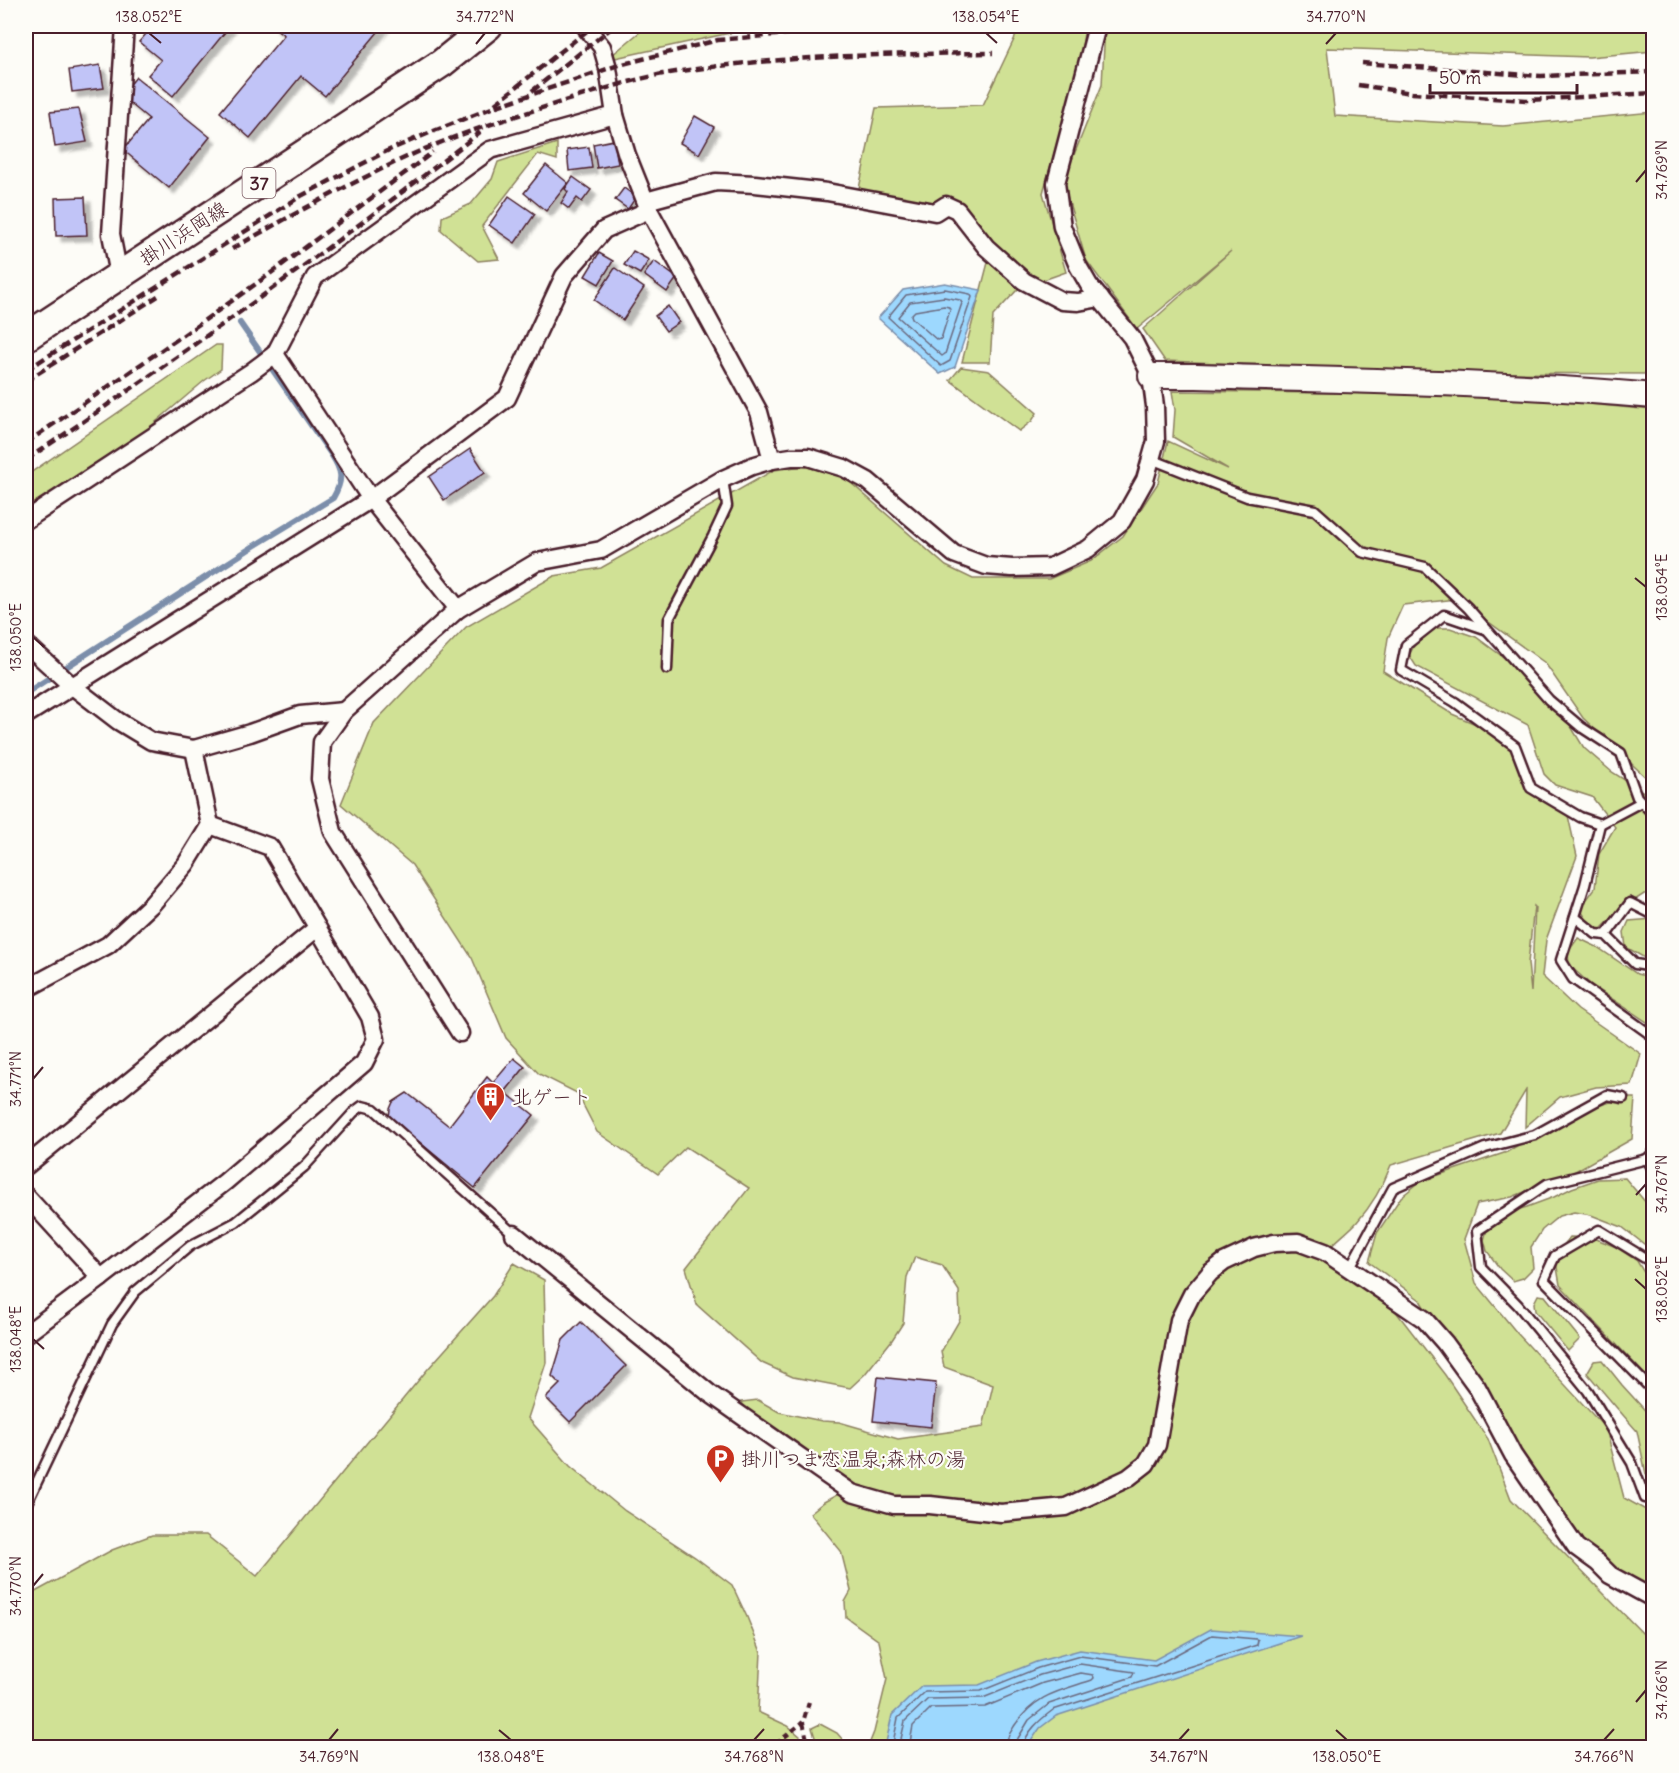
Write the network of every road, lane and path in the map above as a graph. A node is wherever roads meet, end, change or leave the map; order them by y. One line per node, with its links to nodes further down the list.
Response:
1 (125, 26): 7 (street)
2 (488, 26): 7 (main road, 掛川浜岡線 / 37)
3 (585, 26): 5 (street)
4 (1097, 26): 8 (street)
5 (615, 115): 6 (street); 10 (street)
6 (648, 206): 8 (street); 14 (street); 16 (street)
7 (119, 275): 9 (main road, 掛川浜岡線 / 37)
8 (1100, 298): 11 (street)
9 (26, 337)
10 (275, 354): 16 (street); 17 (street)
11 (1151, 376): 12 (street); 13 (street)
12 (1653, 396)
13 (1151, 459): 14 (street); 19 (lane)
14 (772, 460): 15 (street)
15 (723, 479): 18 (street); 21 (lane)
16 (371, 499): 18 (street); 22 (street)
17 (26, 520)
18 (458, 609): 23 (street)
19 (1486, 629): 26 (lane); 28 (lane)
20 (26, 644): 22 (street)
21 (667, 669)
22 (71, 685): 24 (street); 25 (street)
23 (344, 711): 25 (street); 36 (street)
24 (26, 715)
25 (194, 749): 29 (street)
26 (1641, 802): 27 (lane); 28 (lane)
27 (1653, 815)
28 (1600, 824): 31 (lane)
29 (210, 825): 32 (street); 35 (street)
30 (1653, 915): 33 (lane)
31 (1575, 917): 33 (lane); 37 (lane)
32 (317, 928): 41 (street); 47 (street)
33 (1606, 935): 34 (lane)
34 (1653, 967)
35 (26, 989)
36 (460, 1033)
37 (1653, 1037)
38 (1623, 1098): 45 (lane)
39 (1653, 1152): 40 (lane)
40 (1647, 1159): 42 (lane); 50 (lane)
41 (26, 1166)
42 (1653, 1171)
43 (26, 1196): 47 (street)
44 (514, 1234): 45 (street); 51 (lane)
45 (1349, 1269): 52 (street)
46 (1653, 1270): 49 (lane)
47 (101, 1278): 48 (street)
48 (26, 1334)
49 (1653, 1392)
50 (1653, 1499)
51 (26, 1504)
52 (1653, 1599)
53 (809, 1702): 54 (path)
54 (803, 1722): 55 (path); 56 (path)
55 (776, 1744)
56 (809, 1748)

